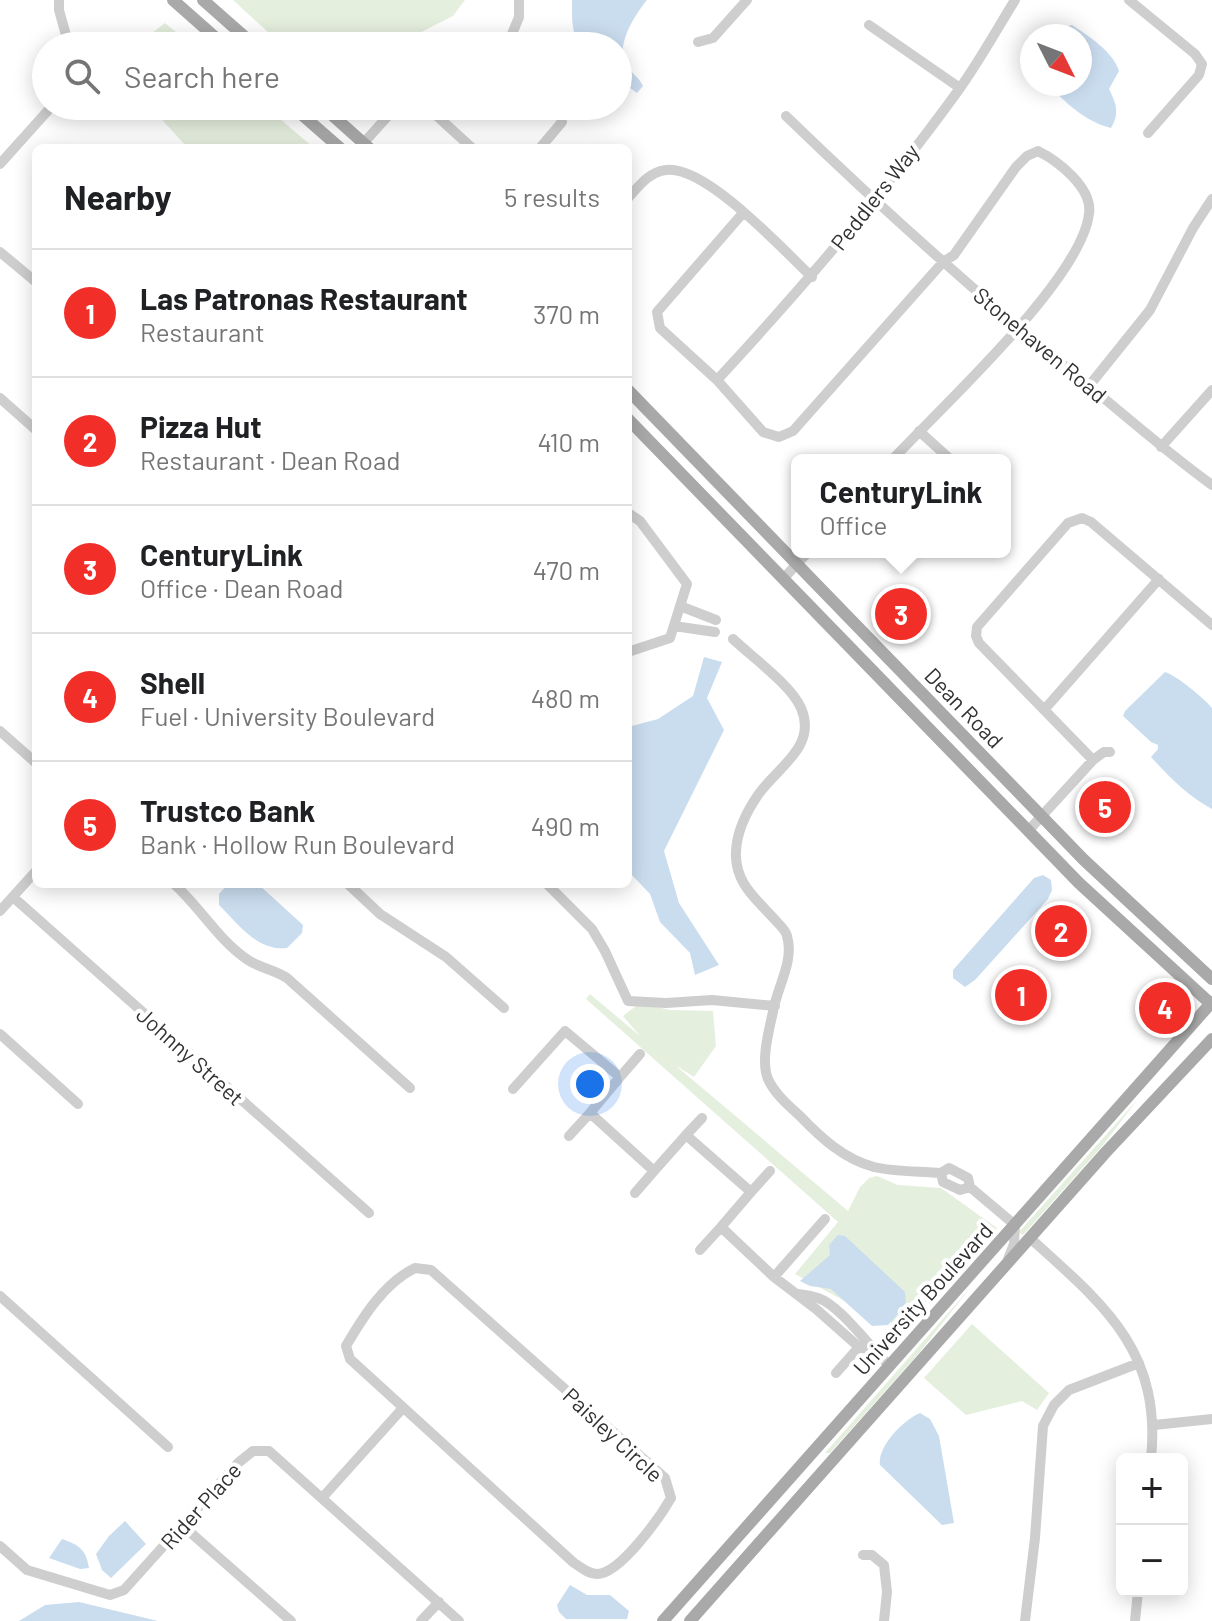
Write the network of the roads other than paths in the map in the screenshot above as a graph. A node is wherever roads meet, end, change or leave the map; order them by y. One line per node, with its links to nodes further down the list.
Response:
1 (59, 0): 9 (street)
2 (173, 0): 10 (main road)
3 (203, 0): 11 (main road)
4 (519, 0): 12 (street)
5 (747, 0): 13 (street)
6 (1015, 0): 14 (street, Peddlers Way)
7 (1129, 0): 22 (street)
8 (869, 25): 14 (street)
9 (65, 32)
10 (209, 32)
11 (239, 32)
12 (513, 32)
13 (698, 42)
14 (960, 88): 31 (street, Peddlers Way)
15 (786, 116): 31 (street, Stonehaven Road)
16 (39, 120): 28 (street)
17 (308, 120): 23 (main road)
18 (337, 120): 24 (main road)
19 (385, 120): 25 (street)
20 (441, 120): 26 (street)
21 (562, 120): 27 (street)
22 (1148, 133)
23 (335, 144)
24 (362, 144)
25 (366, 144)
26 (468, 144)
27 (543, 144)
28 (0, 164)
29 (632, 194): 32 (street)
30 (1212, 199): 39 (street)
31 (873, 200): 34 (street, Stonehaven Road); 36 (street, Peddlers Way)
32 (743, 213): 36 (street); 38 (street)
33 (0, 252): 35 (street)
34 (943, 262): 37 (street, Stonehaven Road); 37 (street); 38 (street)
35 (32, 276)
36 (812, 277): 38 (street, Peddlers Way)
37 (1017, 328): 39 (street, Stonehaven Road); 45 (street)
38 (717, 380)
39 (1089, 386): 46 (street, Stonehaven Road)
40 (1212, 390): 46 (street)
41 (632, 394): 52 (main road, Dean Road)
42 (0, 398): 44 (street)
43 (632, 423): 55 (main road, Dean Road)
44 (32, 426)
45 (919, 431): 47 (street); 48 (street)
46 (1161, 447): 49 (street, Stonehaven Road)
47 (898, 454)
48 (944, 454)
49 (1212, 485)
50 (632, 516): 57 (street)
51 (791, 558): 54 (main road, Dean Road)
52 (791, 558)
53 (802, 558): 54 (street)
54 (797, 564): 55 (street); 69 (main road, Dean Road)
55 (783, 579): 70 (main road, Dean Road)
56 (1159, 579): 59 (street); 64 (street); 64 (street)
57 (680, 606): 58 (street); 60 (street)
58 (716, 620)
59 (1212, 625)
60 (674, 626): 61 (street); 63 (street)
61 (715, 632)
62 (733, 639): 79 (street)
63 (632, 651)
64 (1044, 710): 68 (street)
65 (0, 731): 67 (street)
66 (1110, 752): 68 (street)
67 (32, 759)
68 (1093, 760): 69 (street)
69 (1041, 816): 70 (street); 77 (main road, Dean Road)
70 (1028, 831): 78 (main road, Dean Road)
71 (32, 876): 75 (street)
72 (179, 888): 85 (street)
73 (352, 888): 80 (street)
74 (551, 888): 79 (street)
75 (13, 897): 76 (street); 96 (street, Johnny Street)
76 (0, 911)
77 (1212, 979)
78 (1211, 1003): 98 (main road, University Boulevard)
79 (775, 1006): 98 (street)
80 (504, 1008)
81 (0, 1034): 87 (street)
82 (1212, 1039): 100 (main road, University Boulevard)
83 (640, 1054): 84 (street)
84 (620, 1077): 86 (street); 88 (street)
85 (410, 1088)
86 (513, 1089)
87 (78, 1104)
88 (590, 1113): 91 (street); 92 (street)
89 (702, 1118): 90 (street)
90 (686, 1135): 92 (street); 94 (street)
91 (569, 1136)
92 (654, 1171): 95 (street)
93 (770, 1171): 94 (street)
94 (751, 1192): 99 (street)
95 (635, 1193)
96 (369, 1213)
97 (825, 1219): 103 (street)
98 (1015, 1225): 102 (street); 109 (main road, University Boulevard)
99 (721, 1227): 101 (street); 103 (street)
100 (1030, 1238): 102 (main road, University Boulevard); 108 (street)
101 (700, 1250)
102 (1006, 1265): 120 (main road, University Boulevard)
103 (774, 1277): 104 (street)
104 (796, 1294): 106 (street); 107 (street)
105 (0, 1296): 114 (street)
106 (859, 1347): 107 (street); 110 (street)
107 (873, 1351): 109 (street)
108 (1139, 1363): 113 (street); 130 (street)
109 (890, 1366): 116 (main road, University Boulevard)
110 (836, 1373)
111 (402, 1409): 111 (street, Paisley Circle); 117 (street)
112 (1212, 1419): 113 (street)
113 (1154, 1425): 115 (street)
114 (168, 1447)
115 (1152, 1453)
116 (806, 1461): 120 (main road); 127 (main road, University Boulevard)
117 (322, 1498): 118 (street, Rider Place); 123 (street, Rider Place)
118 (183, 1526): 119 (street, Rider Place); 124 (street)
119 (0, 1546)
120 (750, 1553): 128 (main road, University Boulevard)
121 (863, 1555): 129 (street)
122 (1137, 1597): 131 (street)
123 (439, 1602): 125 (street); 126 (street, Rider Place)
124 (291, 1621)
125 (421, 1621)
126 (459, 1621)
127 (663, 1621)
128 (690, 1621)
129 (884, 1621)
130 (1025, 1621)
131 (1135, 1621)

